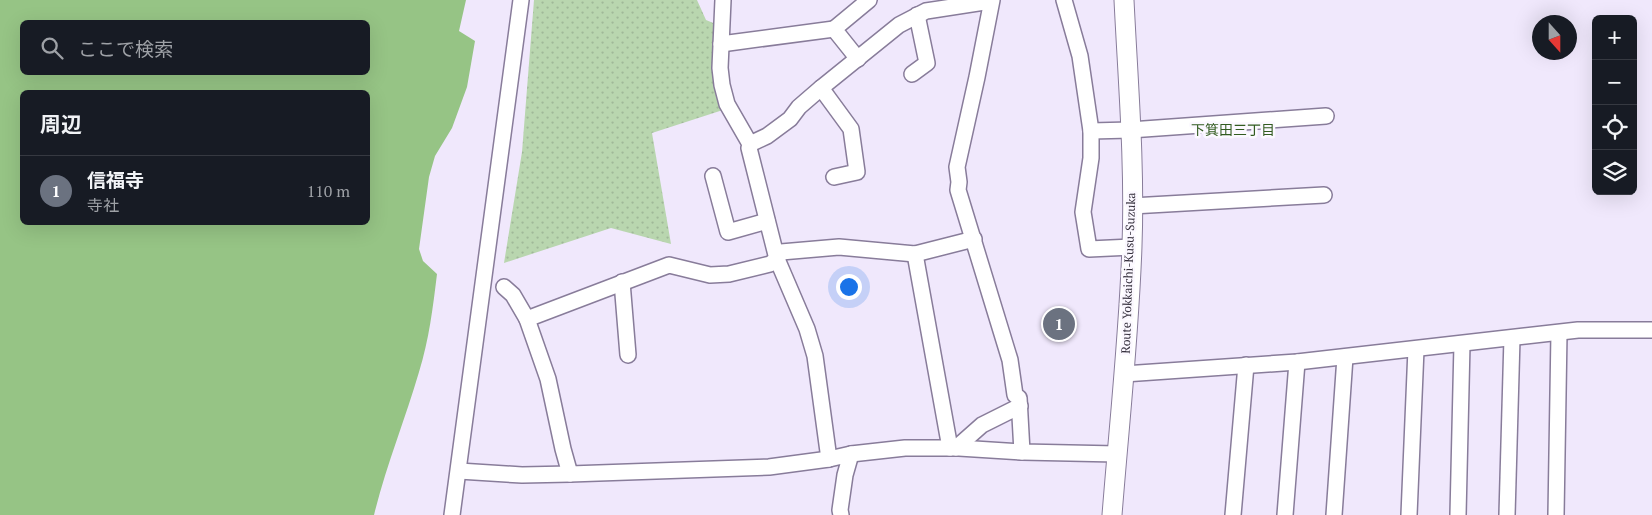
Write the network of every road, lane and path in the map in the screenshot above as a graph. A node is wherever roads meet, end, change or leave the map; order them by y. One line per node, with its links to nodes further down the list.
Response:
1 (521, 0): 45 (street)
2 (723, 0): 9 (street)
3 (869, 0): 8 (street)
4 (992, 0): 7 (street); 22 (street)
5 (1064, 0): 15 (street)
6 (1124, 0): 14 (main road, Route Yokkaichi-Kusu-Suzuka)
7 (917, 16): 10 (street); 11 (street)
8 (834, 29): 9 (street); 10 (street)
9 (721, 44): 16 (street)
10 (858, 59): 12 (street)
11 (912, 74)
12 (821, 88): 16 (street); 18 (street)
13 (1326, 116): 14 (street)
14 (1130, 130): 15 (street); 20 (main road, Route Yokkaichi-Kusu-Suzuka)
15 (1091, 131): 23 (street)
16 (750, 144): 21 (street)
17 (713, 176): 21 (street)
18 (834, 177)
19 (1324, 195): 20 (street)
20 (1132, 206): 23 (main road, Route Yokkaichi-Kusu-Suzuka)
21 (767, 221): 25 (street)
22 (974, 239): 24 (street); 39 (street)
23 (1132, 247): 38 (main road, Route Yokkaichi-Kusu-Suzuka)
24 (916, 254): 25 (street); 40 (street)
25 (777, 259): 26 (street); 44 (street)
26 (622, 282): 28 (street); 34 (street)
27 (504, 287): 28 (street)
28 (526, 319): 46 (street)
29 (1652, 330): 30 (street)
30 (1559, 333): 31 (street); 56 (street)
31 (1512, 338): 32 (street); 55 (street)
32 (1462, 344): 33 (street); 54 (street)
33 (1416, 349): 35 (street); 53 (street)
34 (628, 355)
35 (1344, 357): 36 (street); 52 (street)
36 (1297, 362): 37 (street); 51 (street)
37 (1246, 365): 38 (street); 50 (street)
38 (1124, 374): 43 (main road, Route Yokkaichi-Kusu-Suzuka)
39 (1020, 406): 40 (street); 41 (street)
40 (953, 448): 41 (street); 42 (street)
41 (1022, 452): 43 (street)
42 (851, 454): 44 (street); 48 (street)
43 (1117, 454): 49 (main road, Route Yokkaichi-Kusu-Suzuka)
44 (829, 459): 46 (street)
45 (459, 471): 46 (street); 47 (street)
46 (570, 474)
47 (452, 515)
48 (841, 515)
49 (1112, 515)
50 (1233, 515)
51 (1285, 515)
52 (1334, 515)
53 (1409, 515)
54 (1458, 515)
55 (1507, 515)
56 (1556, 515)

